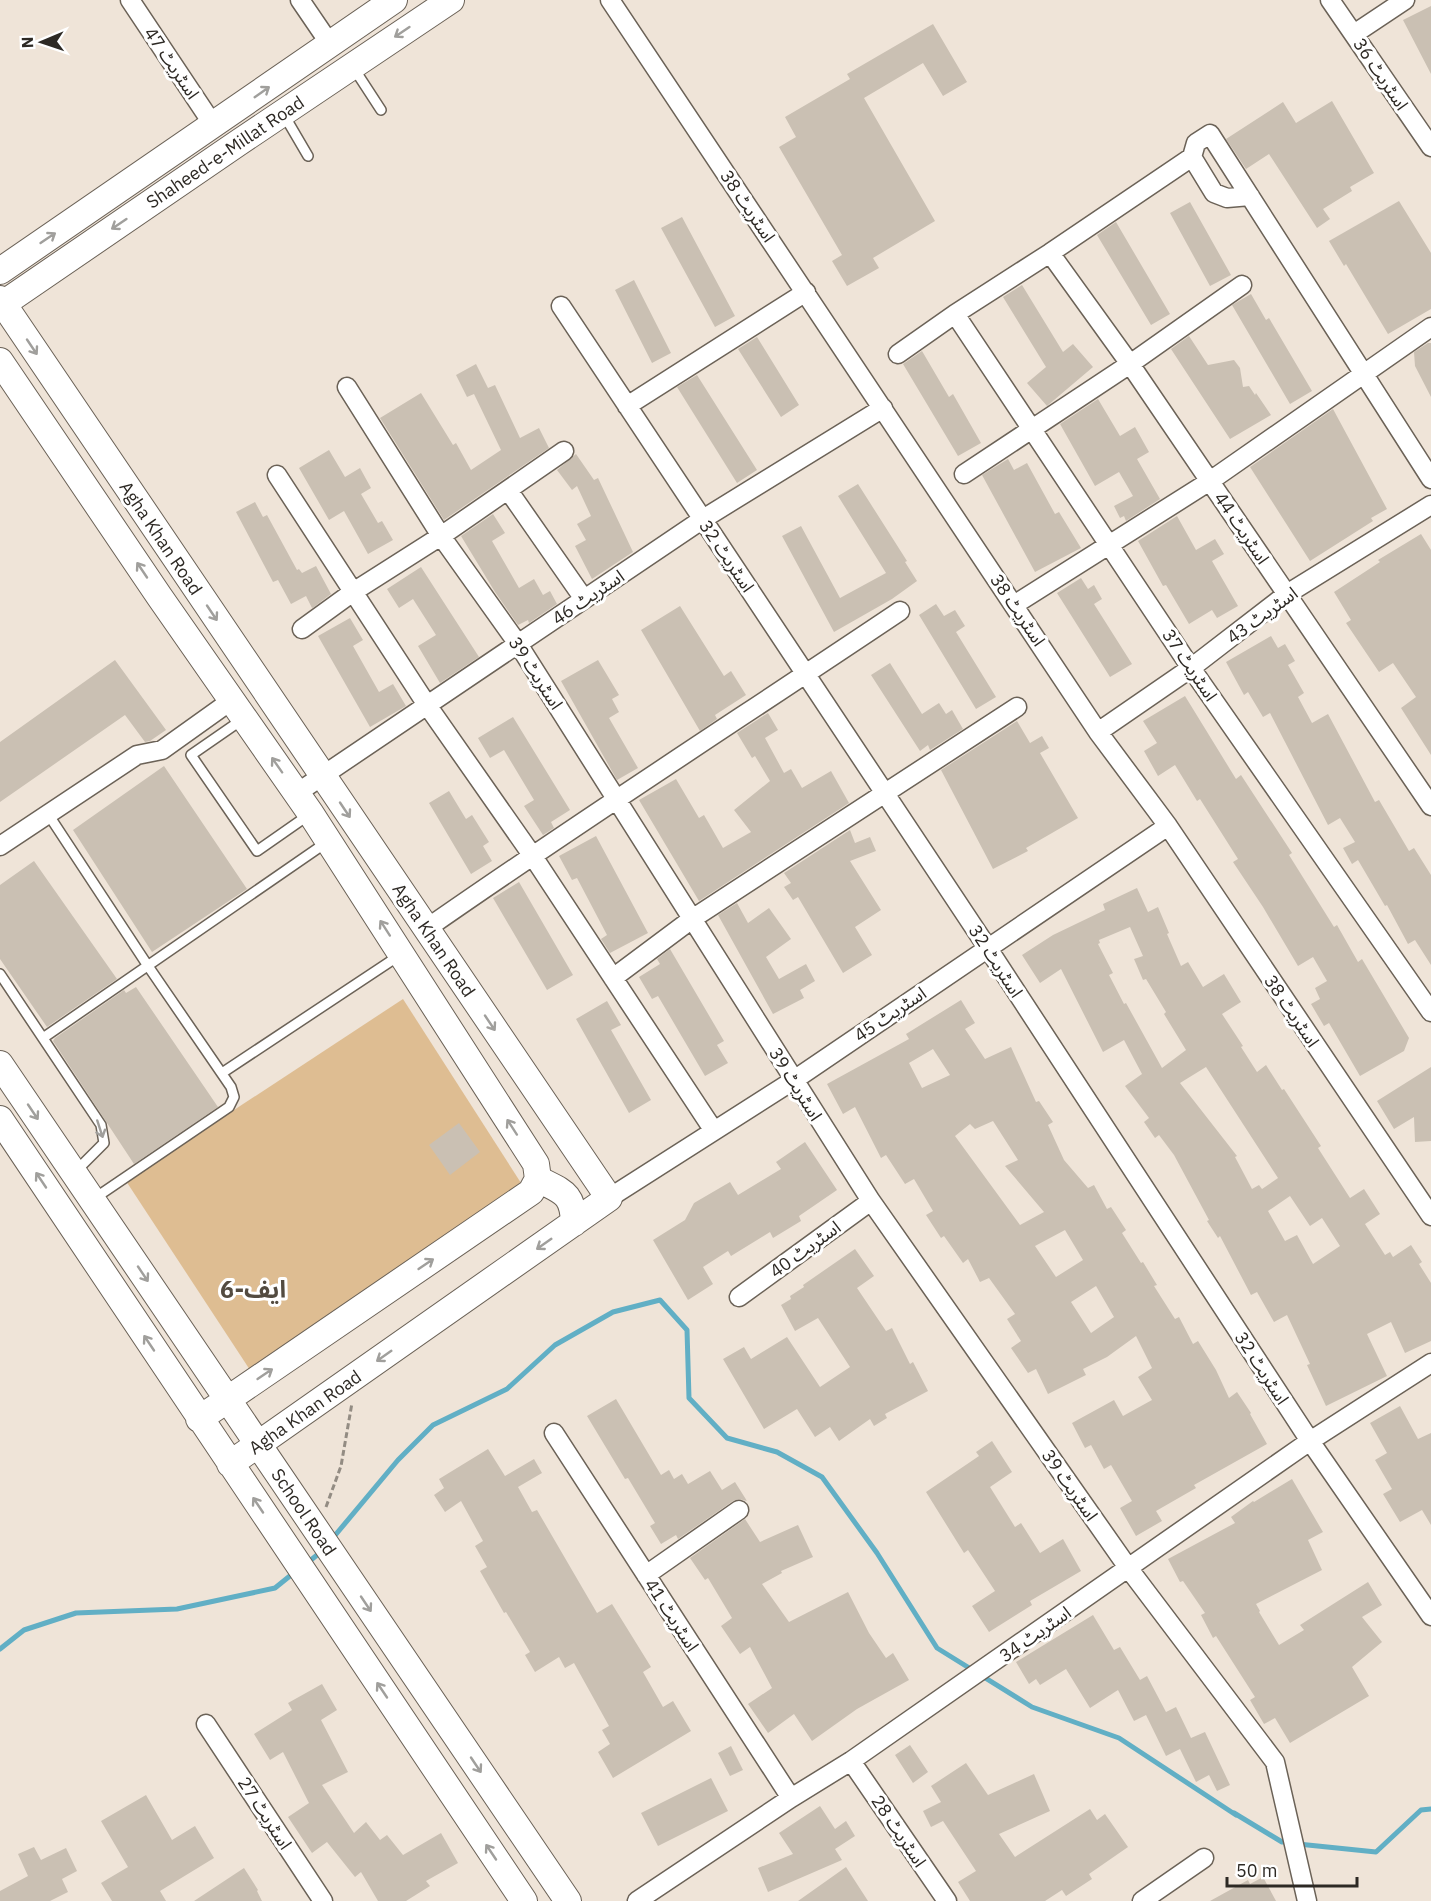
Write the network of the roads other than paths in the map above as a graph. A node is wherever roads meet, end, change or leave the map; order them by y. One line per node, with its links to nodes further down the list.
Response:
1 (130, 0): 13 (street, اسٹریٹ 47)
2 (300, 0): 9 (street)
3 (394, 0): 9 (street, Shaheed-e-Millat Road)
4 (451, 0): 10 (street, Shaheed-e-Millat Road, one-way to 10)
5 (610, 0): 22 (street, اسٹریٹ 38)
6 (1330, 0): 8 (street, اسٹریٹ 36)
7 (1405, 0): 8 (street)
8 (1354, 34): 15 (street, اسٹریٹ 36)
9 (330, 44): 13 (street, Shaheed-e-Millat Road, one-way to 9)
10 (352, 65): 11 (lane); 12 (street, Shaheed-e-Millat Road)
11 (381, 110)
12 (282, 113): 14 (street, Shaheed-e-Millat Road); 16 (lane)
13 (219, 122): 14 (street); 20 (street, Shaheed-e-Millat Road, one-way to 13)
14 (242, 140): 23 (street, Shaheed-e-Millat Road, one-way to 23)
15 (1431, 147)
16 (309, 156)
17 (1192, 157): 18 (street); 18 (street); 19 (street)
18 (1250, 196): 30 (street)
19 (1050, 253): 25 (street); 29 (street, اسٹریٹ 44)
20 (0, 271)
21 (1242, 285): 29 (street)
22 (806, 292): 32 (street); 33 (street, اسٹریٹ 38)
23 (1, 303): 58 (street, Agha Khan Road, one-way to 58)
24 (561, 306): 32 (street, اسٹریٹ 32)
25 (955, 314): 27 (street); 34 (street, اسٹریٹ 37)
26 (1431, 327): 30 (street)
27 (898, 354)
28 (0, 361): 56 (street, Agha Khan Road, one-way to 28)
29 (1130, 364): 34 (street); 39 (street, اسٹریٹ 44)
30 (1364, 374): 38 (street); 39 (street)
31 (347, 387): 43 (street, اسٹریٹ 39)
32 (627, 406): 42 (street, اسٹریٹ 32)
33 (883, 408): 42 (street, اسٹریٹ 46); 48 (street, اسٹریٹ 38)
34 (1032, 428): 36 (street); 44 (street, اسٹریٹ 37)
35 (564, 452): 40 (street)
36 (964, 474)
37 (277, 475): 45 (street)
38 (1431, 479)
39 (1210, 481): 44 (street); 46 (street, اسٹریٹ 44)
40 (508, 490): 43 (street); 47 (street)
41 (1431, 505): 46 (street, اسٹریٹ 43)
42 (703, 519): 47 (street, اسٹریٹ 46); 53 (street, اسٹریٹ 32)
43 (441, 536): 45 (street); 51 (street, اسٹریٹ 39)
44 (1109, 544): 48 (street); 52 (street, اسٹریٹ 37)
45 (353, 592): 50 (street); 54 (street)
46 (1287, 594): 52 (street, اسٹریٹ 43); 62 (street, اسٹریٹ 44)
47 (584, 599): 51 (street, اسٹریٹ 46)
48 (1014, 604): 57 (street, اسٹریٹ 38)
49 (900, 611): 53 (street)
50 (302, 629)
51 (518, 644): 54 (street, اسٹریٹ 46); 61 (street, اسٹریٹ 39)
52 (1191, 668): 57 (street, اسٹریٹ 43); 78 (street, اسٹریٹ 37)
53 (806, 674): 60 (street, اسٹریٹ 32); 61 (street)
54 (427, 705): 58 (street, اسٹریٹ 46); 68 (street)
55 (1017, 707): 60 (street)
56 (238, 709): 59 (street, Agha Khan Road, one-way to 56); 63 (street); 64 (lane)
57 (1098, 732): 65 (street, اسٹریٹ 38)
58 (322, 776): 59 (street, اسٹریٹ 46); 70 (street, Agha Khan Road, one-way to 70)
59 (297, 793): 64 (street, Agha Khan Road)
60 (885, 793): 69 (street); 71 (street, اسٹریٹ 32)
61 (617, 801): 68 (street); 69 (street, اسٹریٹ 39)
62 (1431, 806)
63 (48, 814): 67 (street); 74 (lane)
64 (311, 814): 66 (street, Agha Khan Road)
65 (1168, 826): 71 (street, اسٹریٹ 45); 91 (street, اسٹریٹ 38)
66 (329, 841): 72 (street, Agha Khan Road, one-way to 66); 74 (lane)
67 (0, 846)
68 (532, 855): 70 (street); 77 (street)
69 (692, 919): 77 (street); 82 (street, اسٹریٹ 39)
70 (426, 929): 73 (street, Agha Khan Road)
71 (987, 947): 82 (street, اسٹریٹ 45); 98 (street, اسٹریٹ 32)
72 (401, 954): 76 (street, Agha Khan Road); 81 (lane)
73 (447, 959): 76 (street); 85 (street, Agha Khan Road, one-way to 85)
74 (148, 966): 79 (lane); 81 (lane)
75 (0, 974): 79 (lane)
76 (417, 978): 86 (street, Agha Khan Road, one-way to 76)
77 (613, 978): 84 (street)
78 (1431, 1012)
79 (43, 1038): 87 (lane, one-way to 87)
80 (0, 1064): 87 (street, School Road, one-way to 87)
81 (222, 1073): 89 (lane)
82 (794, 1080): 84 (street, اسٹریٹ 45); 90 (street, اسٹریٹ 39)
83 (0, 1119): 96 (street, School Road, one-way to 83)
84 (714, 1131): 88 (street, اسٹریٹ 45)
85 (572, 1143): 86 (street); 88 (street, Agha Khan Road)
86 (537, 1171): 92 (street); 95 (street, one-way to 86)
87 (75, 1173): 89 (street, School Road)
88 (609, 1198): 92 (street, Agha Khan Road)
89 (93, 1199): 95 (street, School Road, one-way to 95)
90 (871, 1201): 93 (street, اسٹریٹ 40); 102 (street, اسٹریٹ 39)
91 (1431, 1216)
92 (574, 1223): 99 (street, Agha Khan Road, one-way to 99)
93 (739, 1297)
94 (1431, 1363): 98 (street, اسٹریٹ 34)
95 (228, 1399): 96 (street); 99 (street, School Road)
96 (200, 1419): 100 (street, School Road)
97 (554, 1433): 103 (street, اسٹریٹ 41)
98 (1310, 1441): 102 (street, اسٹریٹ 34); 104 (street, اسٹریٹ 32)
99 (258, 1445): 100 (street, Agha Khan Road); 111 (street, School Road, one-way to 111)
100 (230, 1464): 110 (street, School Road, one-way to 100)
101 (739, 1510): 103 (street)
102 (1129, 1569): 106 (street, اسٹریٹ 34); 115 (street, اسٹریٹ 39)
103 (646, 1575): 107 (street, اسٹریٹ 41)
104 (1431, 1616)
105 (206, 1724): 109 (street, اسٹریٹ 27)
106 (851, 1761): 107 (street, اسٹریٹ 34); 113 (street, اسٹریٹ 28)
107 (791, 1798): 112 (street, اسٹریٹ 34)
108 (1204, 1858): 114 (street)
109 (323, 1901)
110 (524, 1901)
111 (568, 1901)
112 (637, 1901)
113 (947, 1901)
114 (1142, 1901)
115 (1307, 1901)

